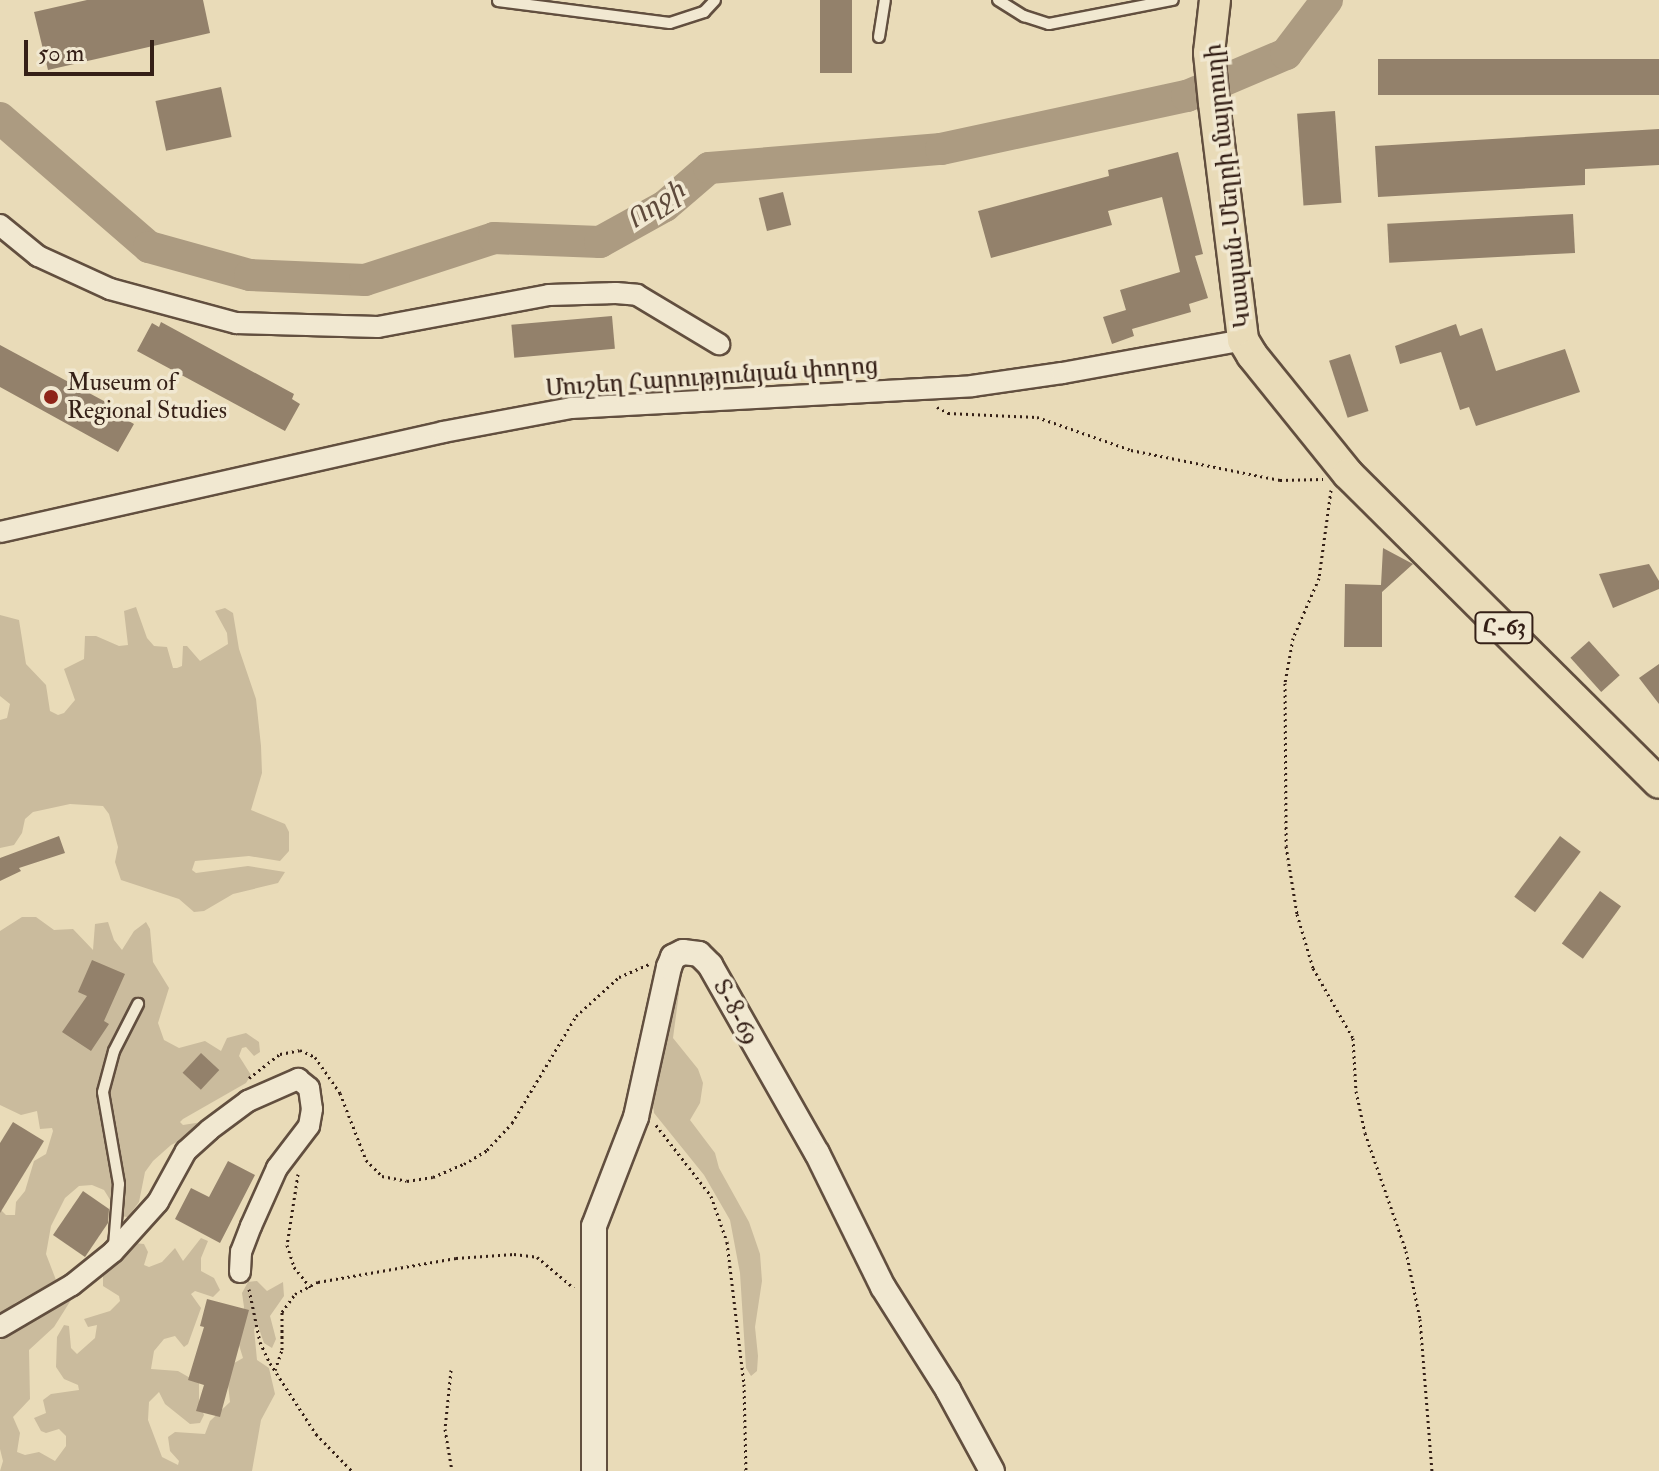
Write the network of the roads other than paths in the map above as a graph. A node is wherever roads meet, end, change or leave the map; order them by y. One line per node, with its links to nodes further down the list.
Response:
1 (715, 0): 6 (lane)
2 (885, 0): 7 (lane)
3 (998, 0): 4 (lane)
4 (1173, 0)
5 (1215, 0): 9 (main road, Կապան-Մեղրի մայրուղի / Հ-63)
6 (498, 1)
7 (879, 37)
8 (0, 225): 10 (street, Մուշեղ Հարությունյան փողոց)
9 (1243, 340): 11 (street, Մուշեղ Հարությունյան փողոց); 12 (main road, Կապան-Մեղրի մայրուղի / Հ-63)
10 (719, 344)
11 (0, 532)
12 (1659, 783)
13 (138, 1004): 14 (lane)
14 (113, 1252): 15 (street); 16 (street)
15 (240, 1272)
16 (0, 1327)
17 (594, 1471): 18 (street, Տ-8-69 / Տ-8-69)
18 (992, 1471)

